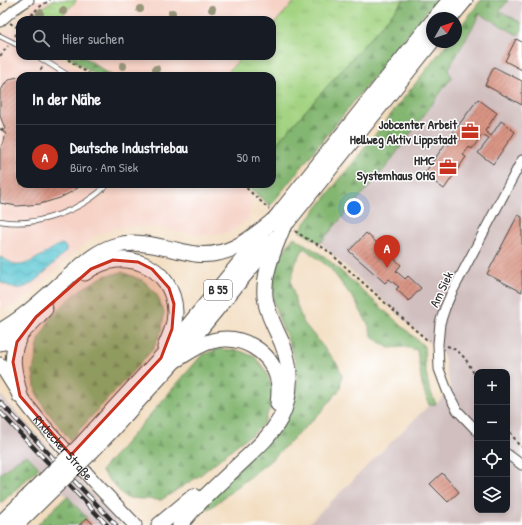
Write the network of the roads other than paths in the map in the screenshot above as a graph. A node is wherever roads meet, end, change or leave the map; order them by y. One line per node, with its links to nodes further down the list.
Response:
1 (29, 0): 6 (street)
2 (450, 0): 4 (highway)
3 (465, 0): 5 (highway)
4 (440, 12)
5 (455, 12)
6 (0, 22)
7 (426, 30): 15 (highway, B 55)
8 (0, 36): 9 (lane)
9 (16, 44)
10 (426, 48): 15 (highway, B 55)
11 (43, 60): 12 (lane)
12 (63, 72)
13 (522, 160): 25 (street, Am Siek)
14 (104, 188): 16 (lane)
15 (281, 220): 17 (highway); 22 (highway, B 55); 30 (highway)
16 (0, 221)
17 (25, 314): 18 (highway); 19 (highway)
18 (0, 318)
19 (0, 331)
20 (21, 333): 21 (highway); 22 (highway); 24 (highway)
21 (0, 343)
22 (168, 359): 28 (highway, B 55, bridge); 33 (highway)
23 (0, 364): 24 (main road, Rixbecker Straße)
24 (20, 396): 32 (main road, Rixbecker Straße)
25 (474, 428)
26 (510, 456): 27 (street)
27 (522, 465)
28 (55, 478): 29 (highway, B 55); 31 (highway, B 55)
29 (0, 524)
30 (181, 524)
31 (16, 525)
32 (135, 525)
33 (159, 525)

